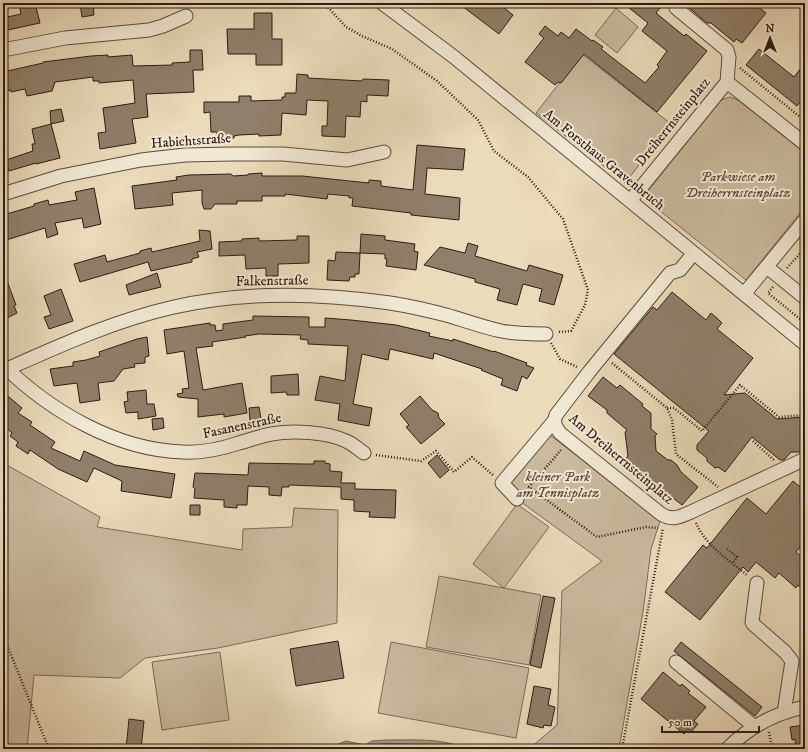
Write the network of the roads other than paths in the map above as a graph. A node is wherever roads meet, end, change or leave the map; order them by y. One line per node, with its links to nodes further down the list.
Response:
1 (677, 3): 5 (street, Dreiherrnsteinplatz)
2 (388, 5): 9 (street, Am Forsthaus Gravenbruch)
3 (186, 16): 4 (street)
4 (3, 50)
5 (727, 82): 6 (street, Dreiherrnsteinplatz); 9 (street, Dreiherrnsteinplatz)
6 (805, 144)
7 (384, 152): 8 (street, Habichtstraße)
8 (3, 194)
9 (630, 201): 11 (street, Am Forsthaus Gravenbruch)
10 (805, 220): 12 (street)
11 (693, 254): 13 (street, Am Forsthaus Gravenbruch); 18 (street, Am Dreiherrnsteinplatz)
12 (767, 267): 13 (street); 14 (street)
13 (744, 294): 16 (street, Am Forsthaus Gravenbruch)
14 (805, 298)
15 (546, 334): 17 (street, Falkenstraße)
16 (805, 344)
17 (5, 367): 19 (street, Fasanenstraße)
18 (554, 421): 20 (street, Am Dreiherrnsteinplatz); 21 (street)
19 (364, 453)
20 (803, 464)
21 (517, 499)
22 (757, 583): 25 (street)
23 (676, 662): 26 (street)
24 (805, 707): 25 (street)
25 (784, 712): 26 (street)
26 (755, 727): 27 (street)
27 (726, 749)

